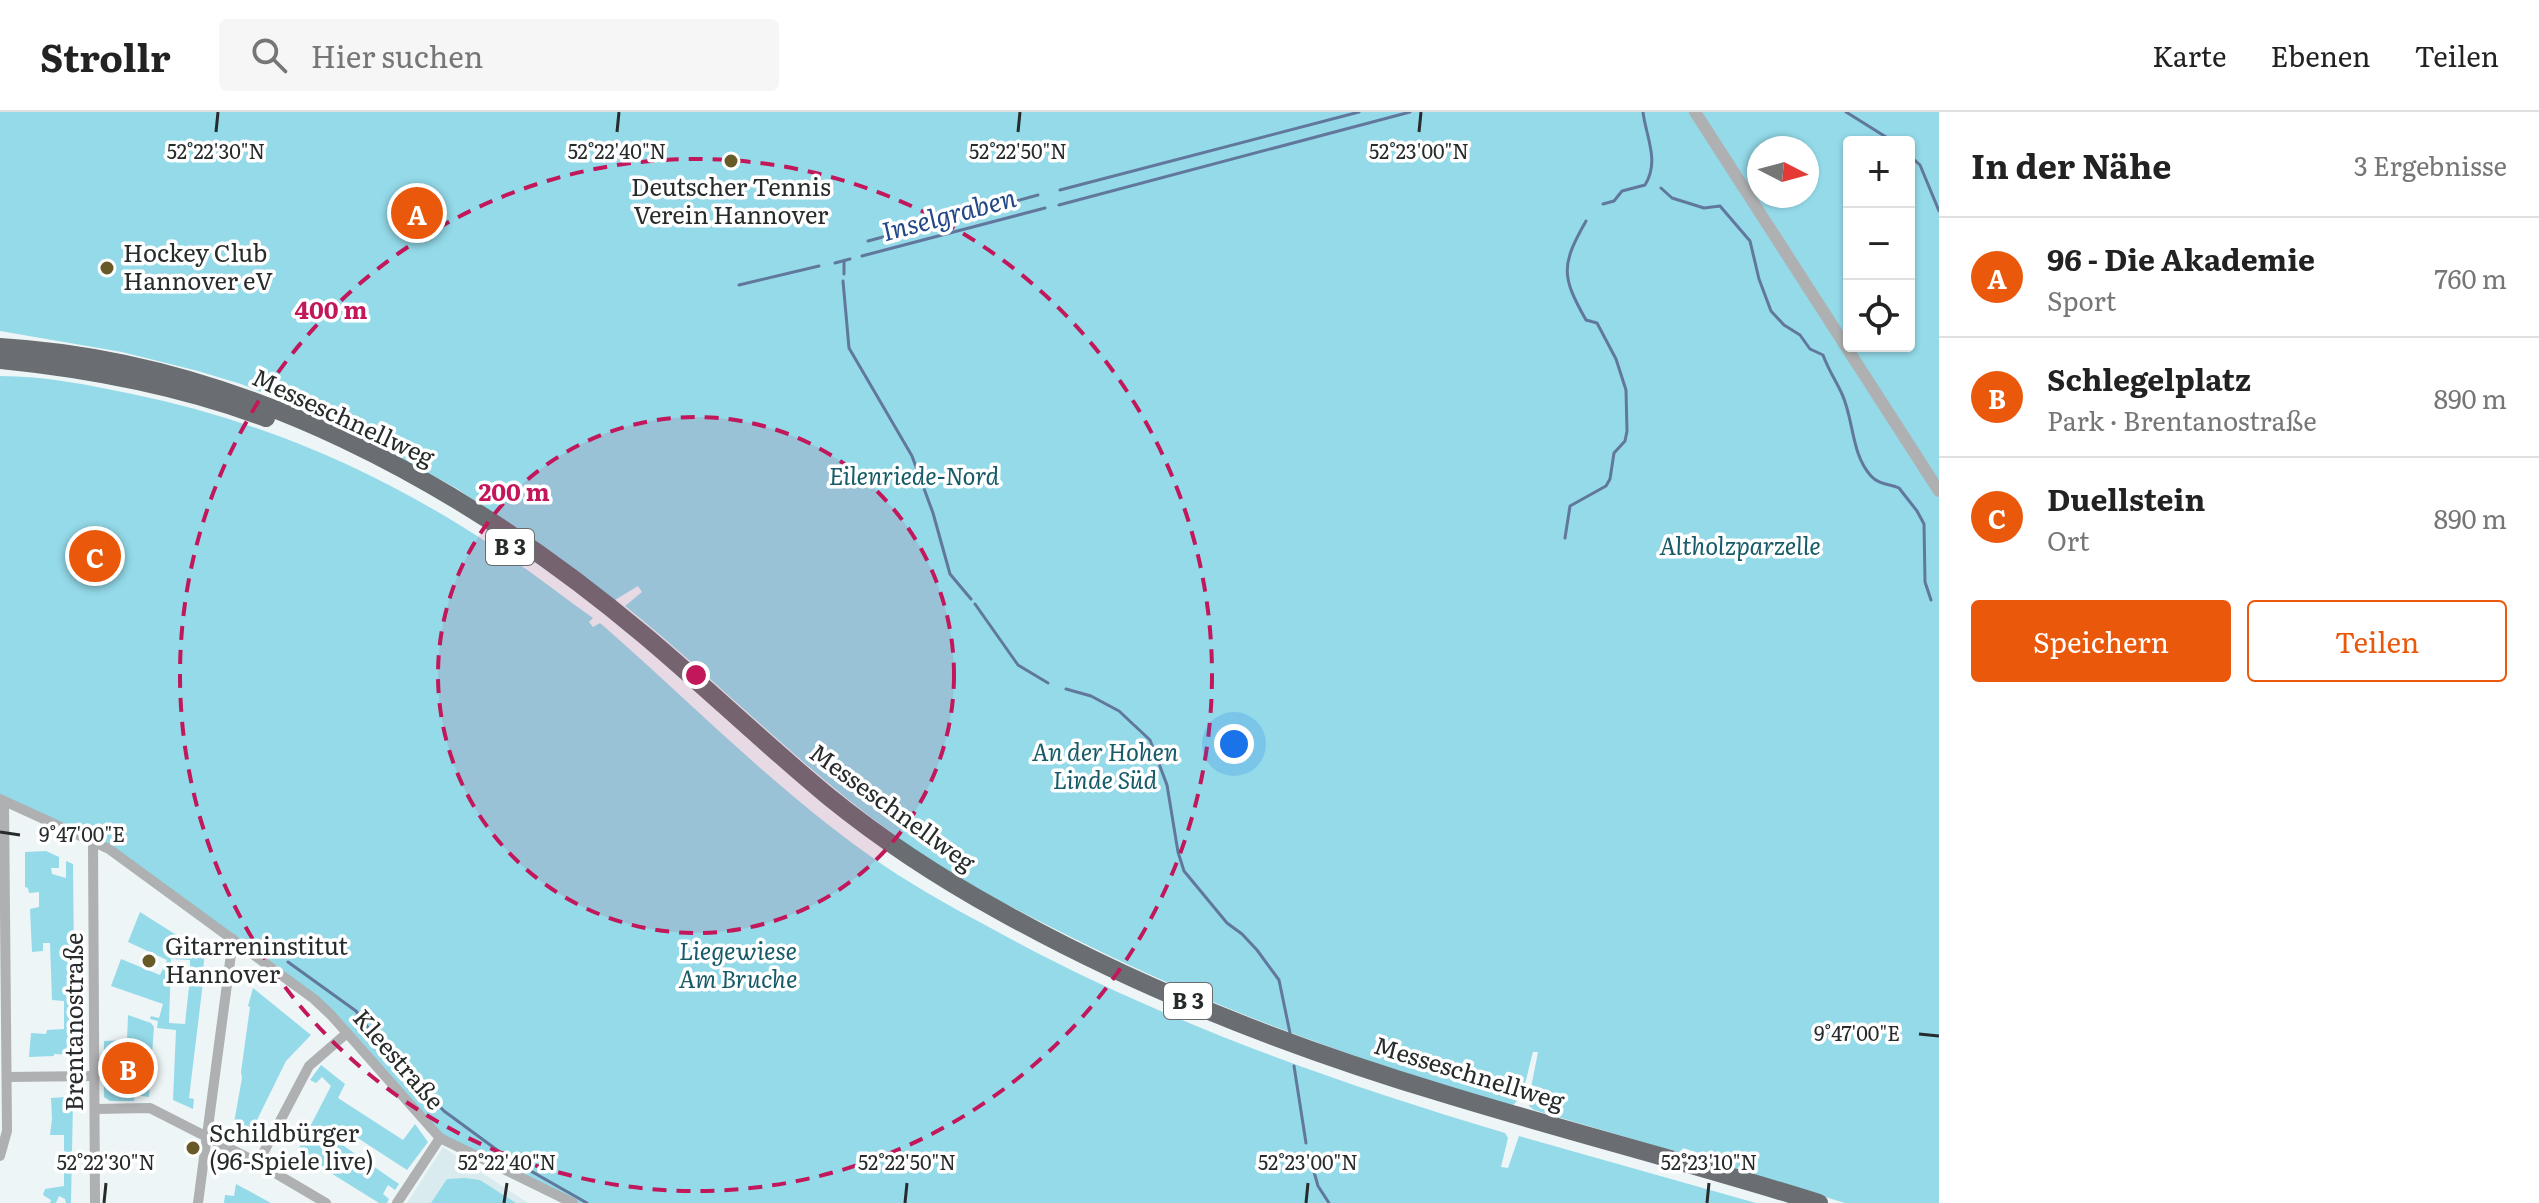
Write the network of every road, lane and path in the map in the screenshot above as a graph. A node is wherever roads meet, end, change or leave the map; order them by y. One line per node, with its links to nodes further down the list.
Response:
1 (1695, 112): 5 (street)
2 (3, 350): 4 (highway, Messeschnellweg / B 3); 24 (highway, Messeschnellweg / B 3)
3 (0, 367): 4 (highway)
4 (56, 367): 23 (highway, Messeschnellweg / B 3)
5 (1939, 491)
6 (2, 800): 7 (street, Kleestraße); 9 (street)
7 (93, 842): 8 (street, Kleestraße); 11 (street, Brentanostraße)
8 (233, 939): 10 (street, Kleestraße); 14 (street)
9 (3, 1001): 12 (street)
10 (347, 1033): 15 (street, Kleestraße); 17 (street)
11 (95, 1076): 12 (street); 13 (street, Brentanostraße)
12 (7, 1077): 16 (street)
13 (95, 1109): 14 (street); 18 (street, Brentanostraße)
14 (207, 1138): 17 (street); 19 (street)
15 (440, 1138): 21 (street); 22 (street, Kleestraße)
16 (0, 1156)
17 (258, 1163): 20 (street)
18 (95, 1203)
19 (198, 1203)
20 (326, 1203)
21 (397, 1203)
22 (573, 1203)
23 (1787, 1203)
24 (1819, 1203)

